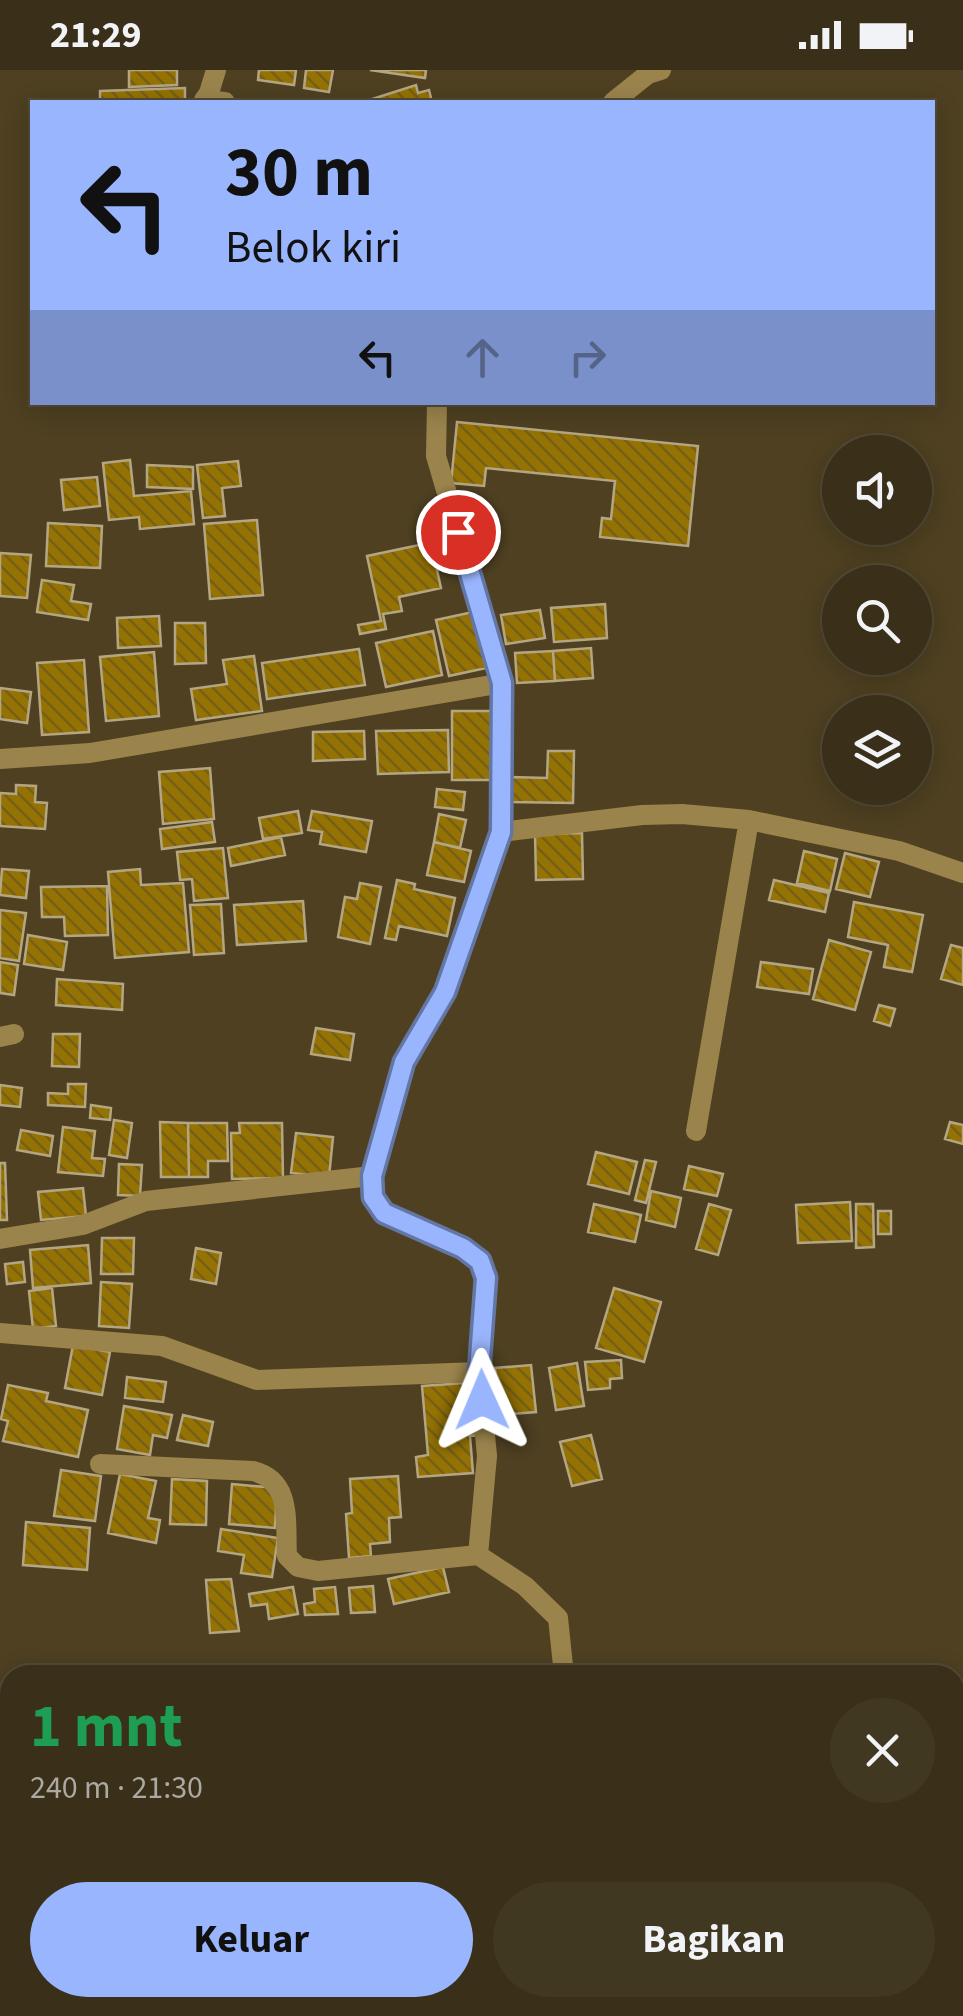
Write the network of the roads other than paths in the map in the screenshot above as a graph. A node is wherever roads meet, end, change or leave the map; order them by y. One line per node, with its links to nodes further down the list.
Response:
1 (216, 70): 3 (street)
2 (661, 70): 4 (street)
3 (204, 100)
4 (616, 100)
5 (437, 405): 6 (street)
6 (502, 683): 7 (street); 9 (street)
7 (0, 759)
8 (750, 820): 9 (street); 10 (street); 11 (street)
9 (501, 832): 12 (street)
10 (963, 873)
11 (696, 1131)
12 (372, 1176): 13 (street); 15 (street)
13 (0, 1239)
14 (0, 1333): 15 (street)
15 (479, 1372): 17 (street)
16 (100, 1464): 17 (street)
17 (478, 1554): 18 (street)
18 (563, 1665)

